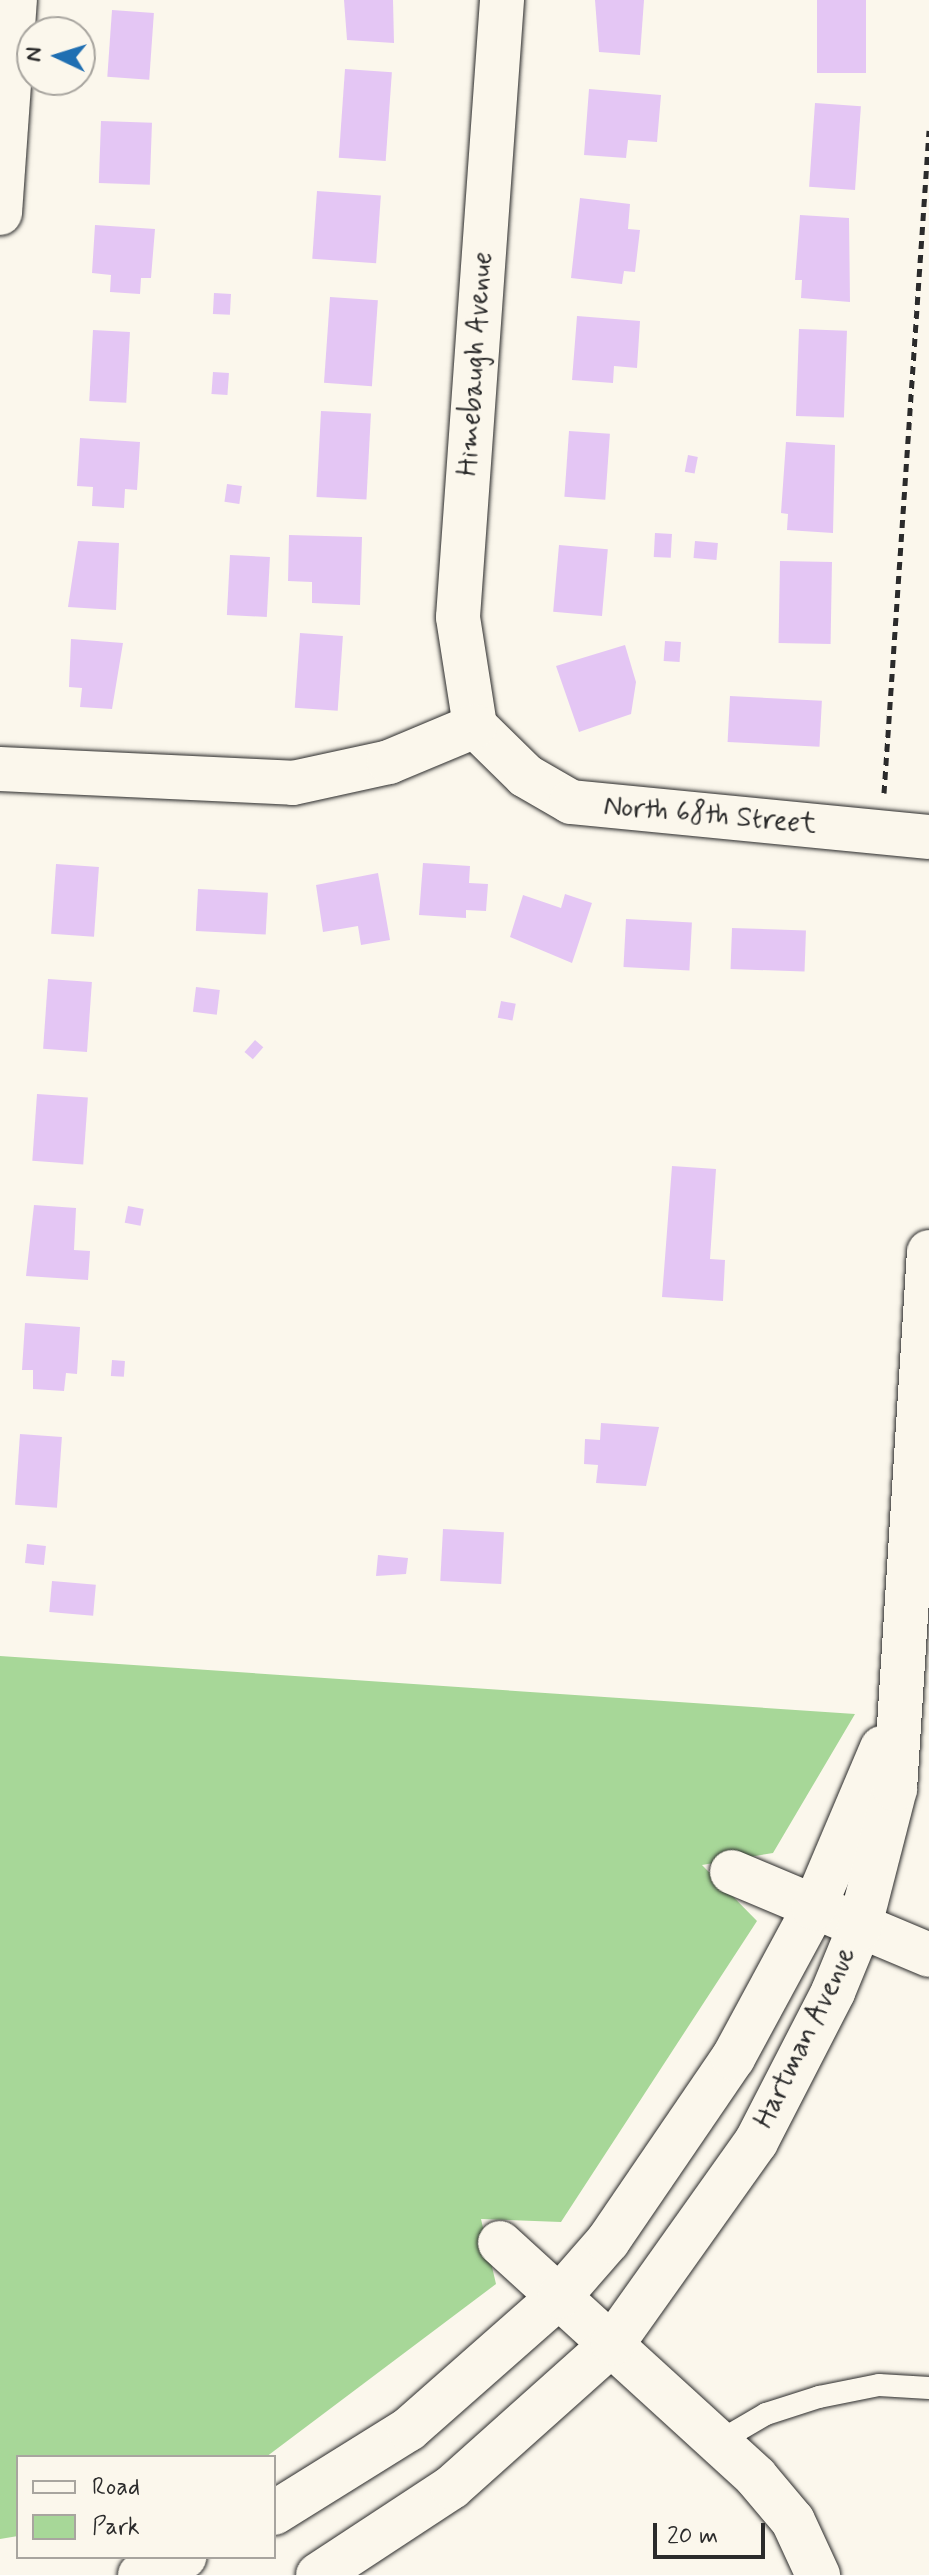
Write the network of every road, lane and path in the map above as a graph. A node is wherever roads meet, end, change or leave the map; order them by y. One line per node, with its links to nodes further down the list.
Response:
1 (15, 0): 4 (main road)
2 (502, 0): 5 (main road, Himebaugh Avenue)
3 (929, 131): 7 (path)
4 (0, 213)
5 (475, 726): 6 (main road); 8 (main road, North 68th Street)
6 (0, 769)
7 (883, 801)
8 (929, 837)
9 (929, 1252): 10 (main road, Hartman Avenue)
10 (923, 1416): 11 (main road, Hartman Avenue)
11 (903, 1694): 13 (main road, Hartman Avenue); 14 (main road, Hartman Avenue)
12 (732, 1872): 13 (main road)
13 (814, 1908): 14 (main road); 17 (main road, Hartman Avenue)
14 (859, 1929): 15 (main road); 18 (main road, Hartman Avenue)
15 (929, 1955)
16 (500, 2243): 17 (main road)
17 (560, 2296): 18 (main road); 21 (main road, Hartman Avenue)
18 (613, 2343): 20 (main road); 24 (main road, Hartman Avenue)
19 (929, 2388): 20 (lane)
20 (718, 2442): 25 (main road)
21 (276, 2512)
22 (179, 2559): 23 (main road)
23 (140, 2575)
24 (318, 2575)
25 (818, 2575)

